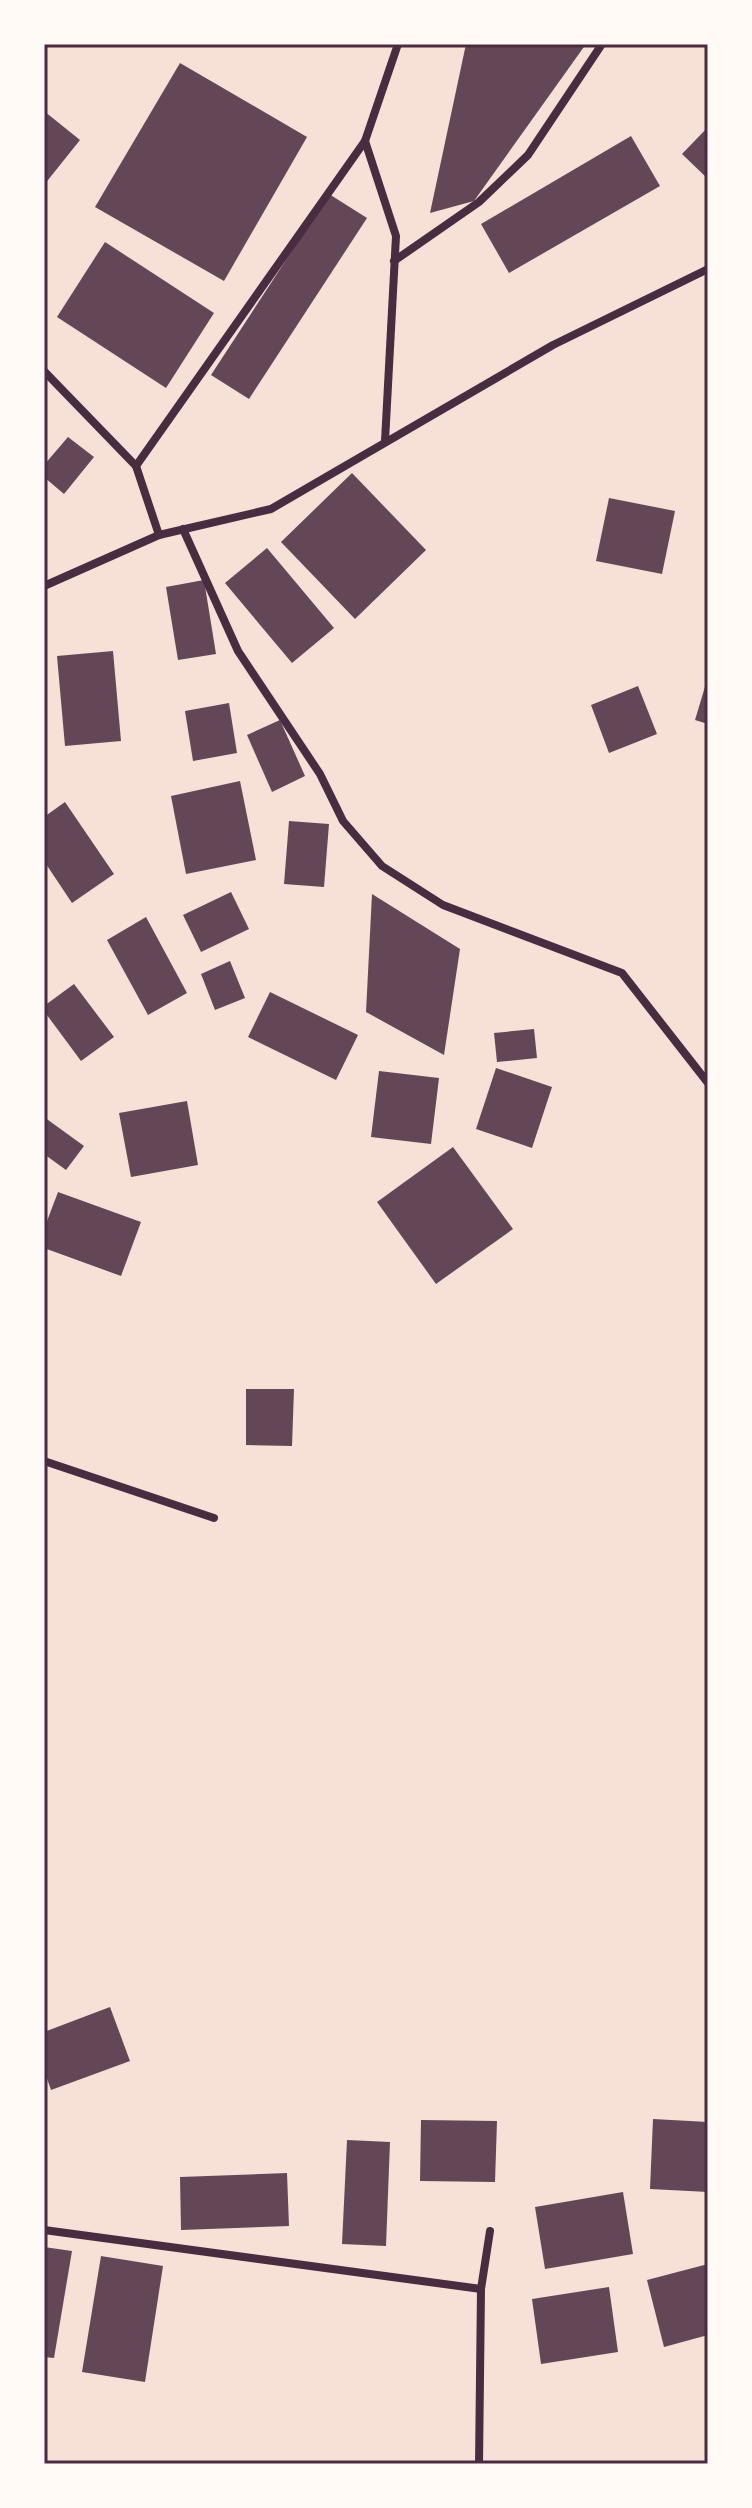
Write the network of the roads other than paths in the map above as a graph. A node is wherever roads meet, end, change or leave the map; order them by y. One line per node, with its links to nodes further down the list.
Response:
1 (398, 44): 3 (street)
2 (602, 44): 4 (street)
3 (365, 141): 4 (street); 8 (street)
4 (394, 261): 7 (street)
5 (708, 269): 7 (street)
6 (44, 371): 8 (street)
7 (385, 441): 9 (street)
8 (136, 466): 10 (street)
9 (183, 529): 10 (street); 12 (street)
10 (159, 535): 11 (street)
11 (44, 586)
12 (708, 1083)
13 (44, 1461): 14 (street)
14 (214, 1518)
15 (44, 2230): 17 (street)
16 (490, 2231): 17 (street)
17 (481, 2289): 18 (street)
18 (479, 2464)

